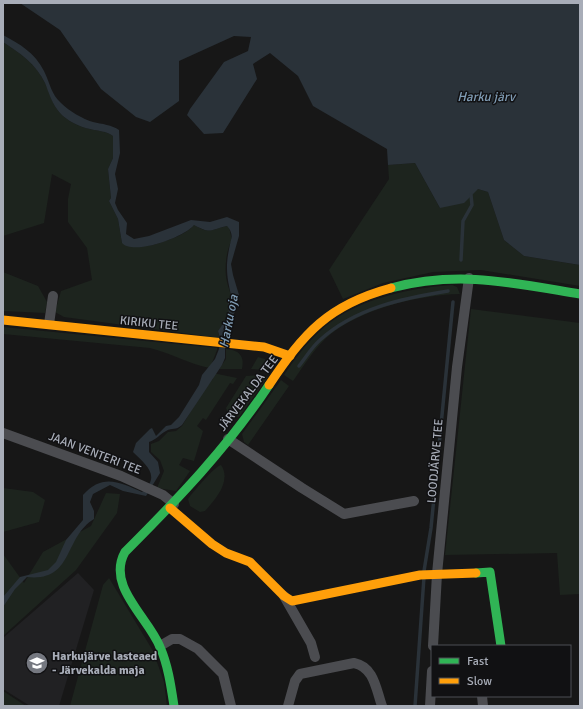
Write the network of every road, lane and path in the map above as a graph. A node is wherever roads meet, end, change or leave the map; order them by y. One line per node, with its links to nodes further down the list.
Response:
1 (469, 278): 2 (street, JÄRVEKALDA TEE); 6 (street, JÄRVEKALDA TEE); 11 (street, LOODJÄRVE TEE)
2 (580, 294)
3 (53, 296): 5 (street)
4 (3, 320): 5 (street, KIRIKU TEE)
5 (50, 324): 6 (street, KIRIKU TEE)
6 (290, 356): 8 (street, JÄRVEKALDA TEE)
7 (3, 433): 10 (street, JAAN VENTERI TEE)
8 (228, 439): 9 (street); 10 (street, JÄRVEKALDA TEE)
9 (414, 501)
10 (172, 506): 12 (street); 15 (street, JÄRVEKALDA TEE)
11 (434, 574): 12 (street); 13 (street, LOODJÄRVE TEE); 14 (street)
12 (284, 596): 16 (street)
13 (433, 645)
14 (501, 645)
15 (160, 646): 18 (street, JÄRVEKALDA TEE); 19 (street)
16 (315, 657)
17 (431, 694): 22 (street)
18 (174, 706)
19 (231, 706)
20 (288, 706): 21 (street)
21 (382, 706)
22 (430, 706)

